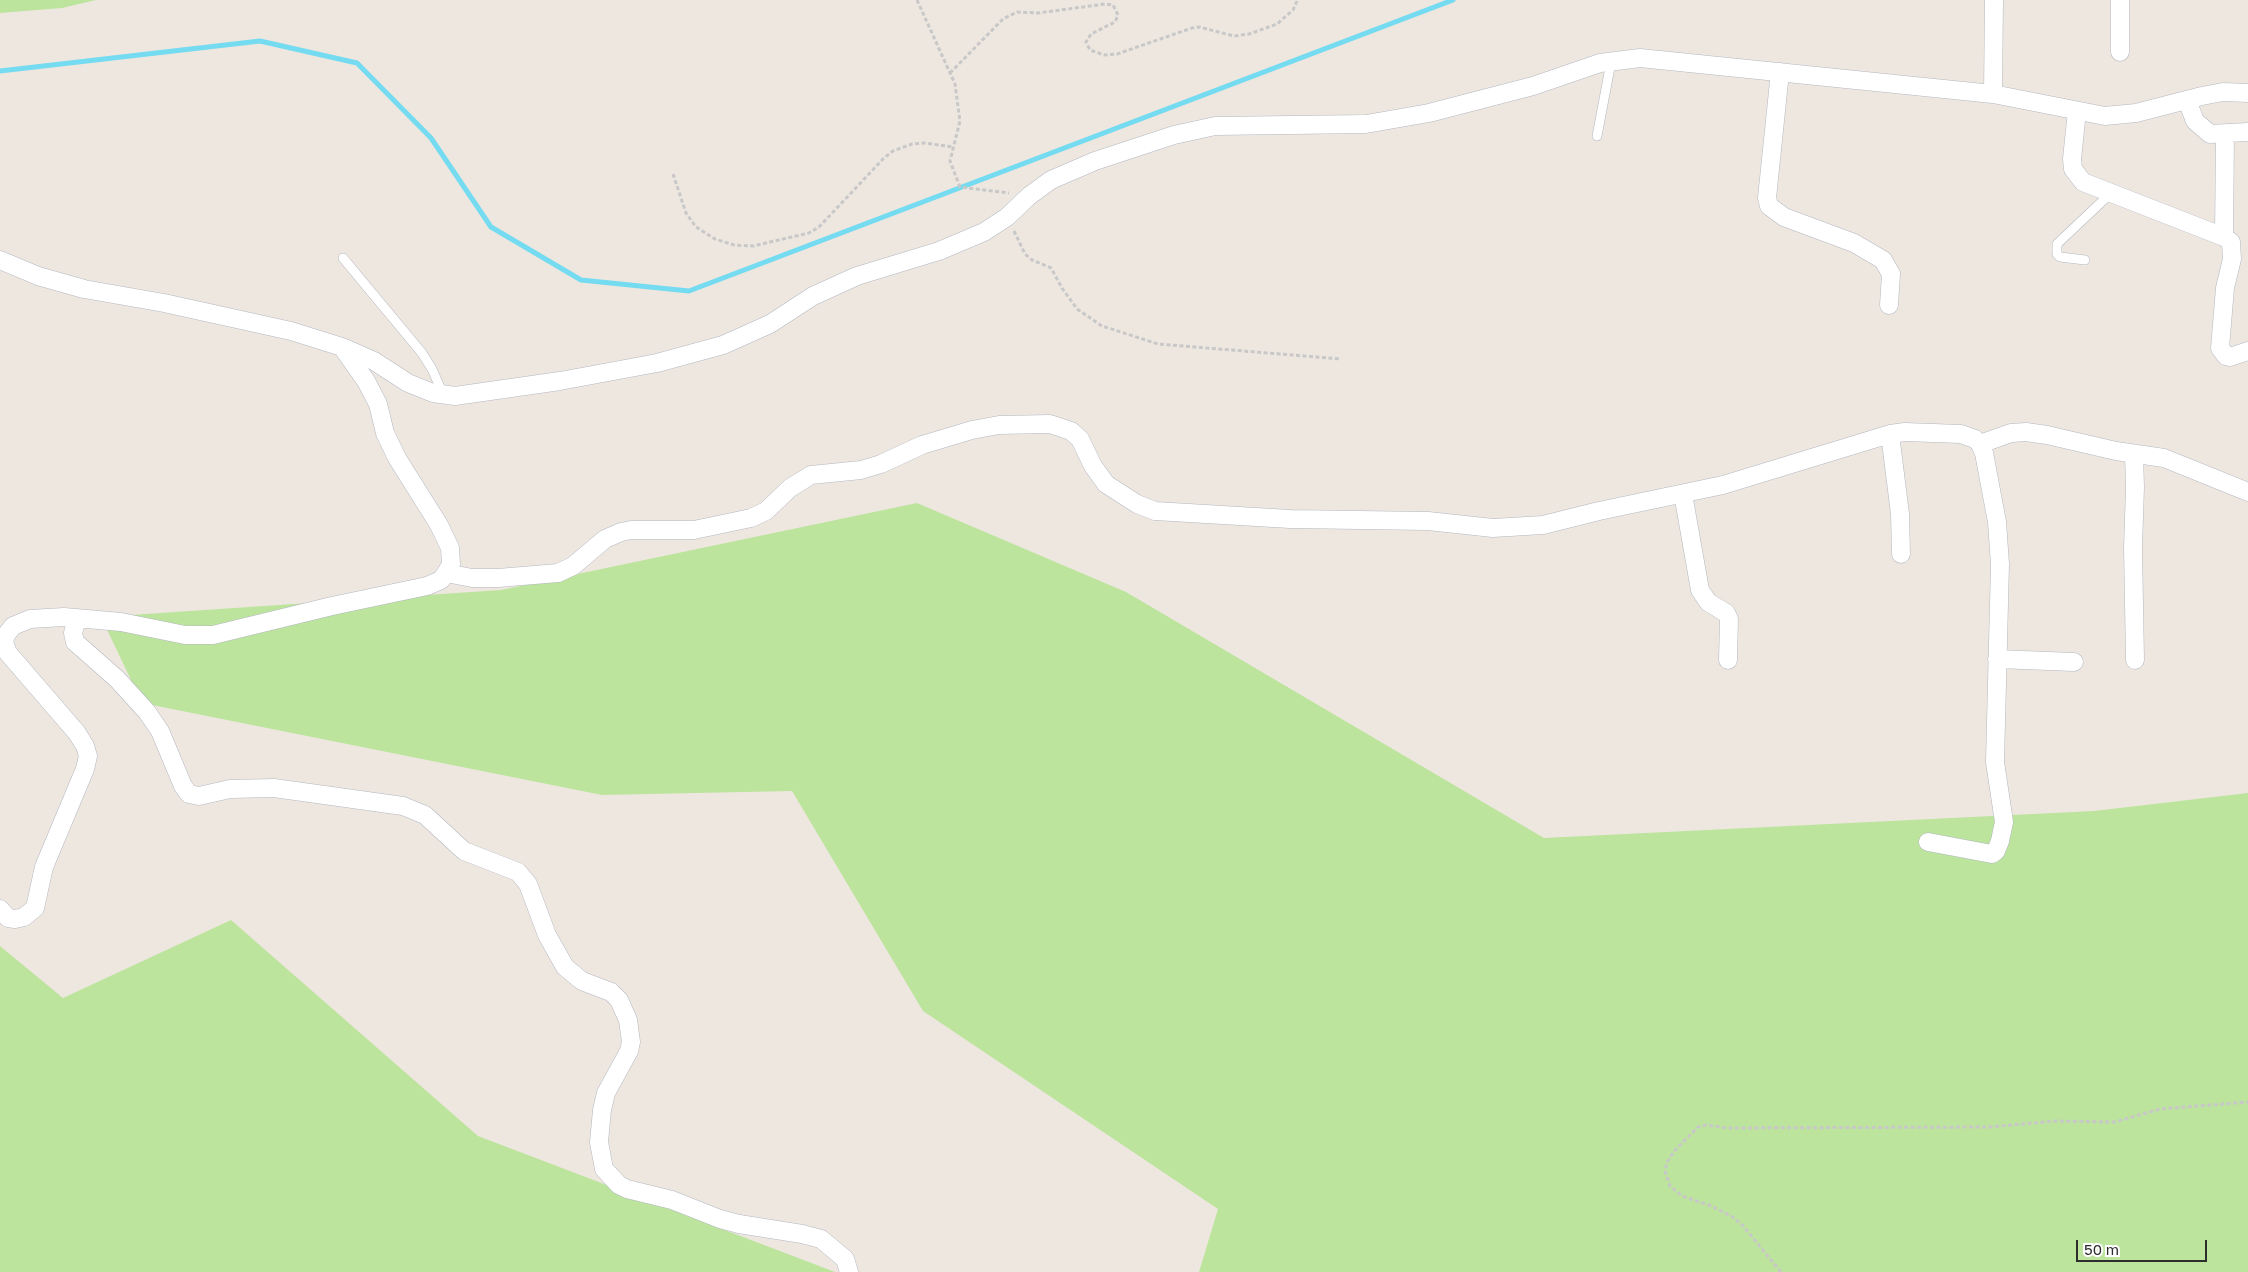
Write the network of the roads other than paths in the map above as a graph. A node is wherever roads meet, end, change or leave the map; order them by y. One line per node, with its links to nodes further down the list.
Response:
1 (1994, 0): 7 (street)
2 (2120, 0): 3 (street)
3 (2120, 52)
4 (1611, 62): 5 (street); 12 (lane); 21 (street)
5 (1780, 72): 7 (street); 18 (street)
6 (2248, 93): 8 (street)
7 (1993, 94): 9 (street)
8 (2187, 100): 9 (street); 11 (street)
9 (2077, 111): 13 (street)
10 (2248, 132): 11 (street)
11 (2225, 134): 14 (street)
12 (1597, 136)
13 (2110, 193): 14 (street); 17 (lane)
14 (2224, 236): 20 (street)
15 (343, 258): 21 (lane)
16 (0, 260): 19 (street)
17 (2086, 260)
18 (1889, 305)
19 (342, 347): 21 (street); 28 (street)
20 (2248, 352)
21 (443, 394)
22 (1890, 434): 23 (street); 26 (street); 27 (street)
23 (1980, 444): 24 (street); 30 (street)
24 (2134, 454): 25 (street); 32 (street)
25 (2248, 492)
26 (1682, 494): 28 (street); 31 (street)
27 (1900, 554)
28 (446, 573): 29 (street)
29 (77, 618): 35 (street); 36 (street)
30 (1997, 659): 33 (street); 34 (street)
31 (1728, 660)
32 (2134, 660)
33 (2074, 662)
34 (1928, 842)
35 (0, 909)
36 (850, 1272)

